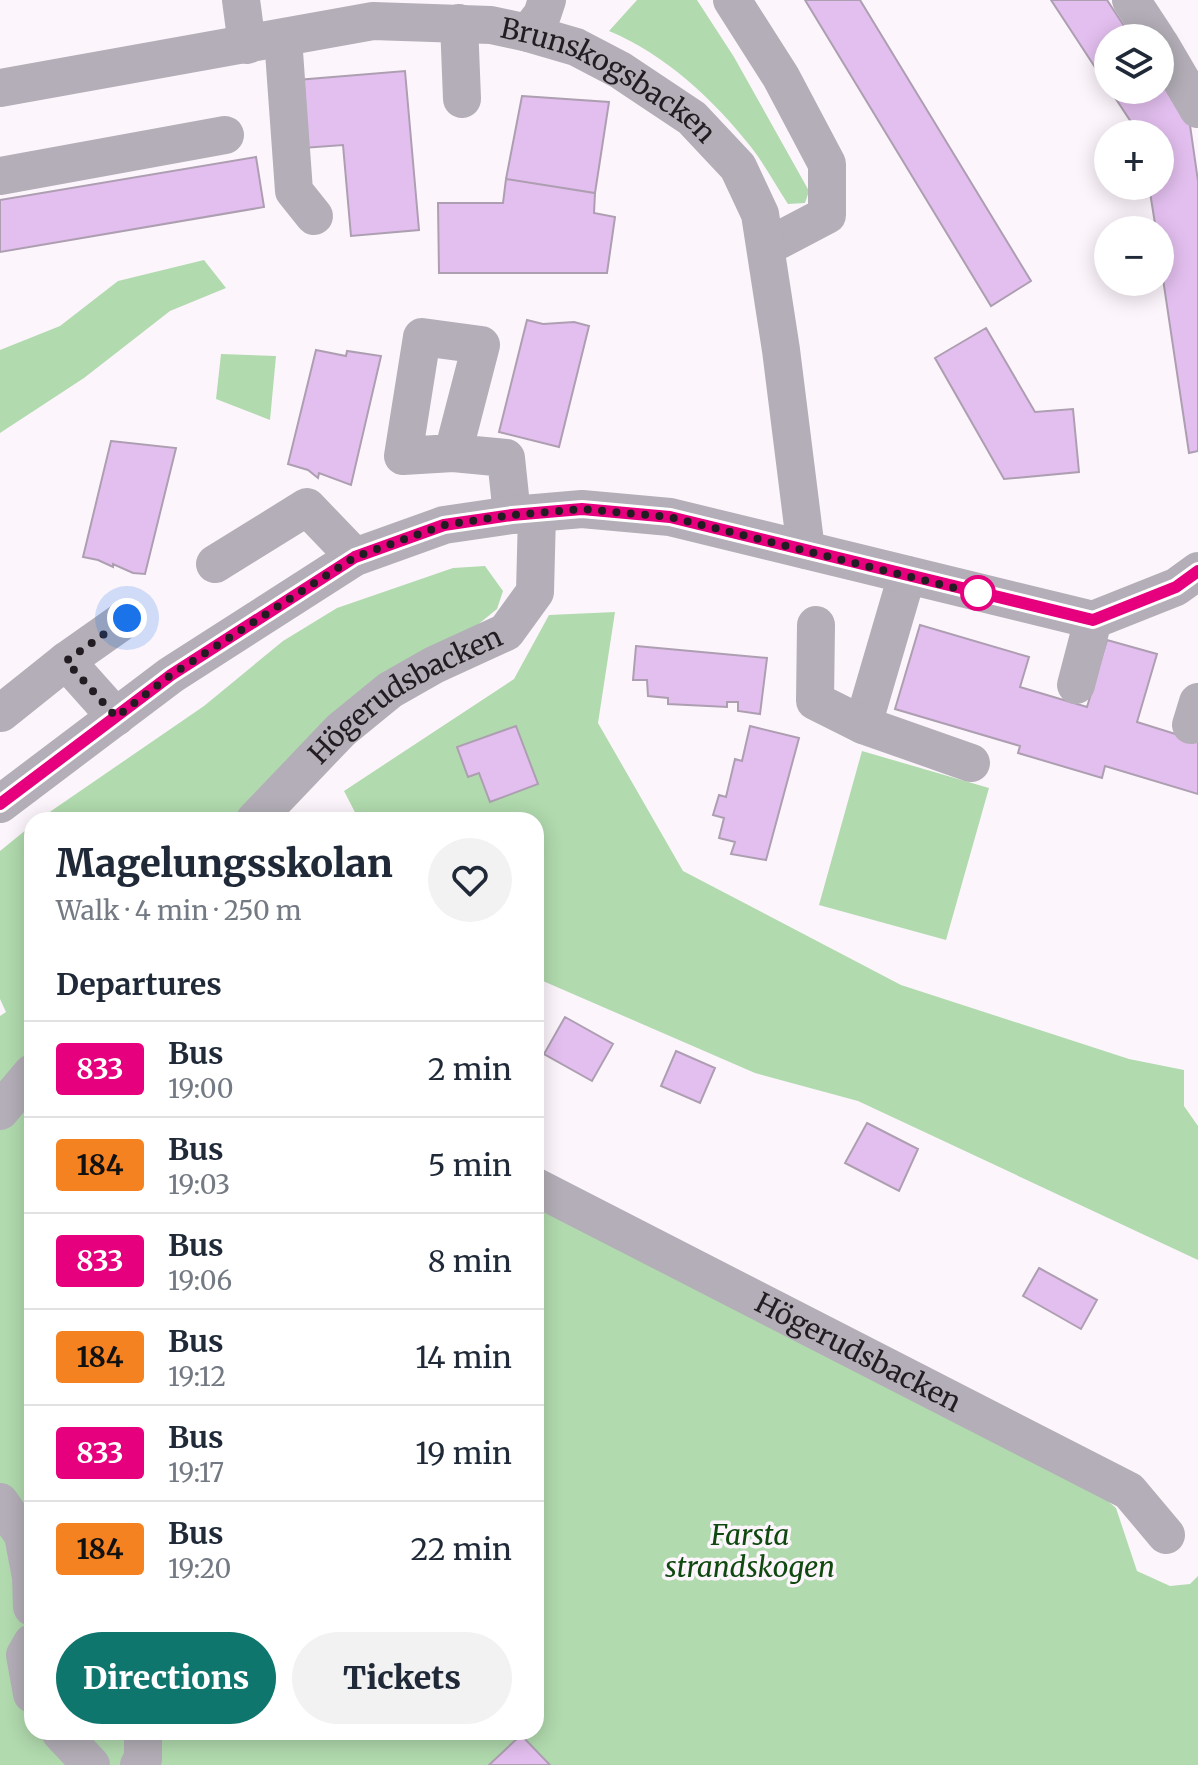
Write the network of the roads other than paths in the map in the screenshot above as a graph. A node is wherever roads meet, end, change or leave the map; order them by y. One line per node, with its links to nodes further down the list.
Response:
1 (241, 0): 8 (street)
2 (547, 0): 7 (street)
3 (732, 0): 16 (street)
4 (1131, 0): 6 (street)
5 (459, 23): 7 (street, Brunskogsbacken); 8 (street, Brunskogsbacken); 11 (street)
6 (1147, 24)
7 (528, 33): 16 (street, Brunskogsbacken)
8 (265, 42): 10 (street, Brunskogsbacken); 15 (street)
9 (1174, 68): 12 (street)
10 (0, 88)
11 (462, 99)
12 (1198, 109)
13 (225, 135): 14 (street)
14 (0, 176)
15 (314, 216)
16 (766, 247): 19 (street, Brunskogsbacken)
17 (453, 453): 18 (street, Högerudsbacken)
18 (524, 514): 19 (street); 20 (street); 34 (street, Högerudsbacken)
19 (806, 550): 23 (street)
20 (355, 557): 21 (street); 30 (street)
21 (215, 564)
22 (1198, 571): 25 (street)
23 (907, 575): 25 (street); 31 (street)
24 (127, 618): 27 (street)
25 (1093, 620): 28 (street)
26 (816, 625): 31 (street)
27 (66, 661): 29 (street); 30 (street)
28 (1076, 685)
29 (1, 713)
30 (116, 717): 33 (street)
31 (863, 725): 32 (street)
32 (971, 763)
33 (0, 804)
34 (263, 812)
35 (24, 1082): 36 (street)
36 (0, 1111)
37 (544, 1191): 39 (street, Högerudsbacken)
38 (0, 1502): 40 (street)
39 (1166, 1535)
40 (24, 1540)
41 (68, 1740): 43 (street)
42 (143, 1740): 44 (street)
43 (91, 1765)
44 (139, 1765)

